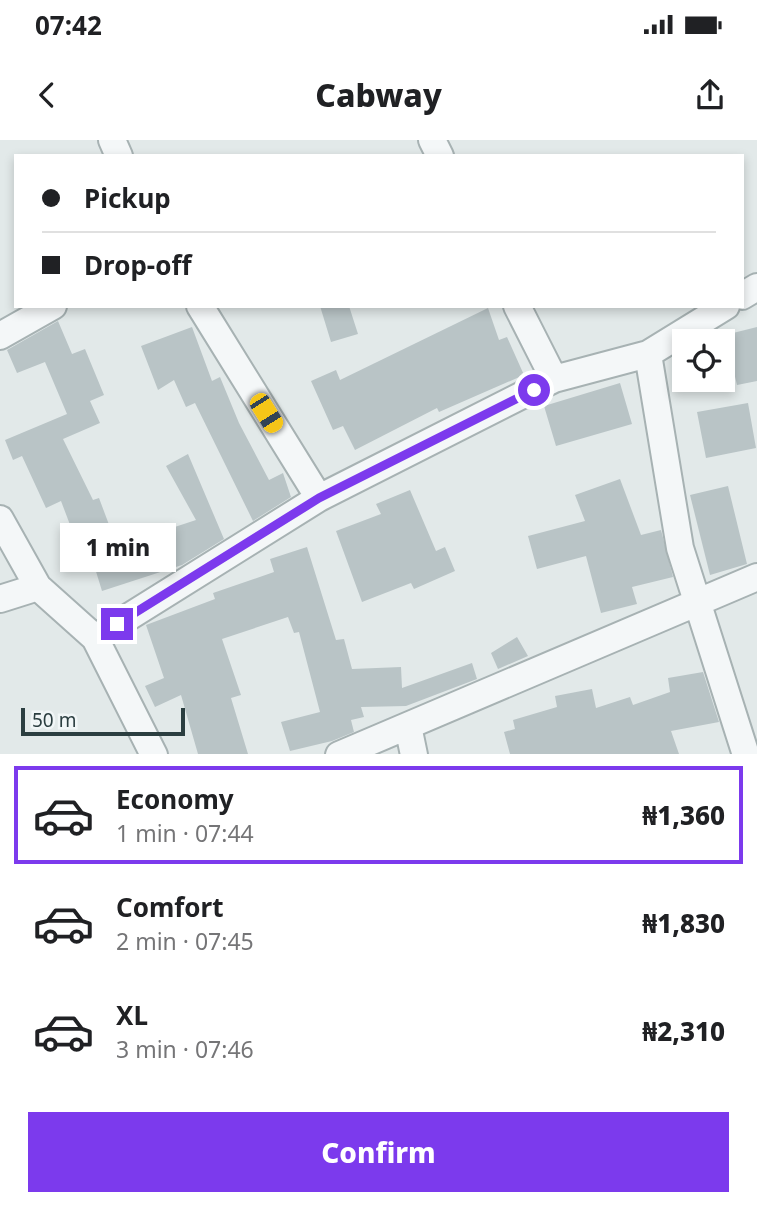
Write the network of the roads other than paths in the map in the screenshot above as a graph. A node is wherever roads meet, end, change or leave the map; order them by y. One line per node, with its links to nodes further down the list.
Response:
1 (50, 308): 5 (street)
2 (201, 308): 8 (street)
3 (518, 308): 7 (street)
4 (723, 308): 6 (street)
5 (0, 336)
6 (648, 354): 7 (street); 13 (street)
7 (554, 379): 8 (street)
8 (319, 498): 14 (street)
9 (0, 519): 11 (street)
10 (757, 577): 13 (street)
11 (38, 587): 12 (street); 14 (street)
12 (0, 598)
13 (697, 604): 15 (street); 19 (street)
14 (95, 638): 16 (street)
15 (408, 726): 17 (street); 18 (street)
16 (154, 754)
17 (339, 754)
18 (414, 754)
19 (746, 754)

